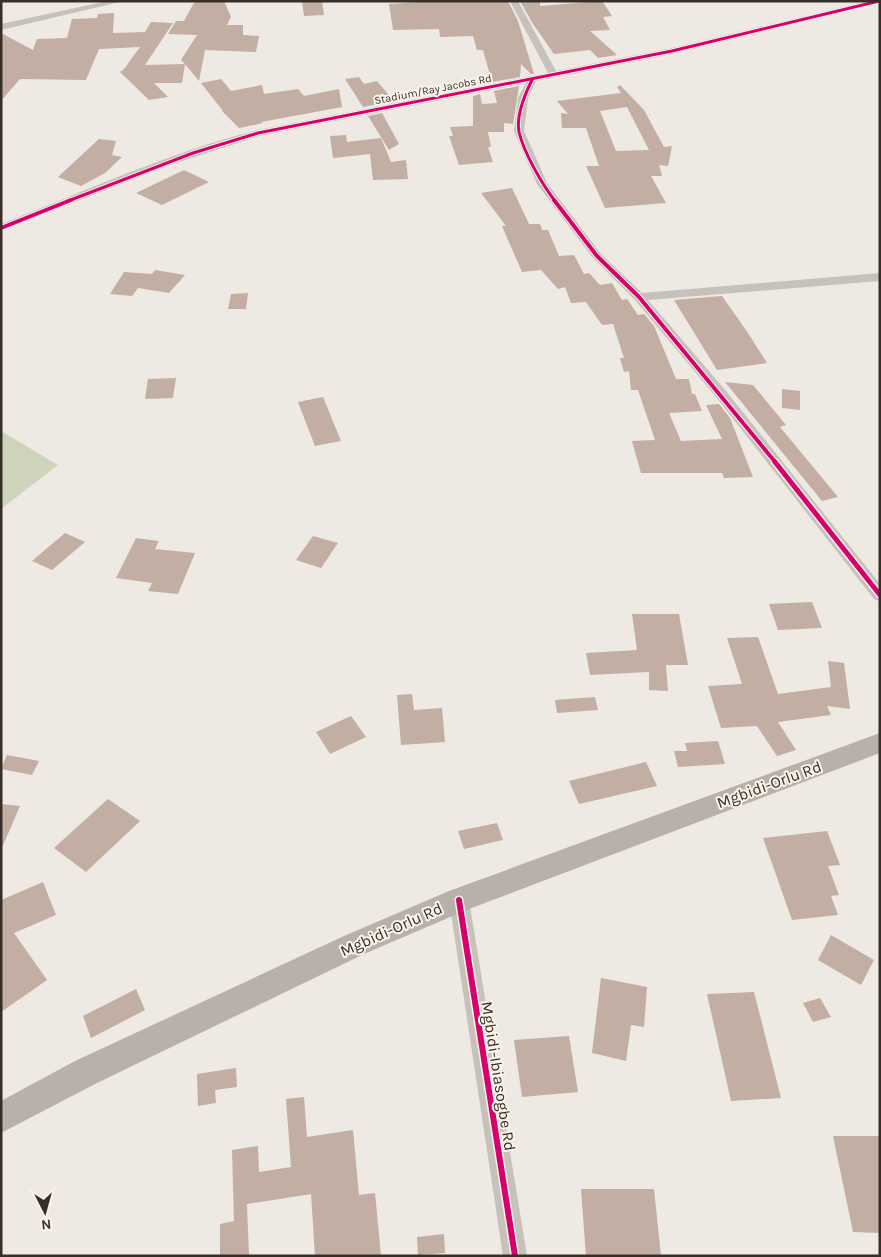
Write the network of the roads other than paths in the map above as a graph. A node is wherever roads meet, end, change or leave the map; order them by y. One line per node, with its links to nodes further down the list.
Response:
1 (120, 1): 4 (street)
2 (514, 1): 5 (street)
3 (879, 1): 5 (street, Stadium/Ray Jacobs Rd)
4 (1, 27)
5 (554, 75): 6 (street, Stadium/Ray Jacobs Rd)
6 (532, 80): 7 (street, Stadium/Ray Jacobs Rd); 9 (street)
7 (1, 228)
8 (880, 277): 9 (street)
9 (639, 297): 10 (street)
10 (880, 595)
11 (880, 743): 12 (main road, Mgbidi-Orlu Rd)
12 (459, 900): 13 (main road, Mgbidi-Orlu Rd); 14 (street, Mgbidi-Ibiasogbe Rd)
13 (1, 1118)
14 (515, 1256)

